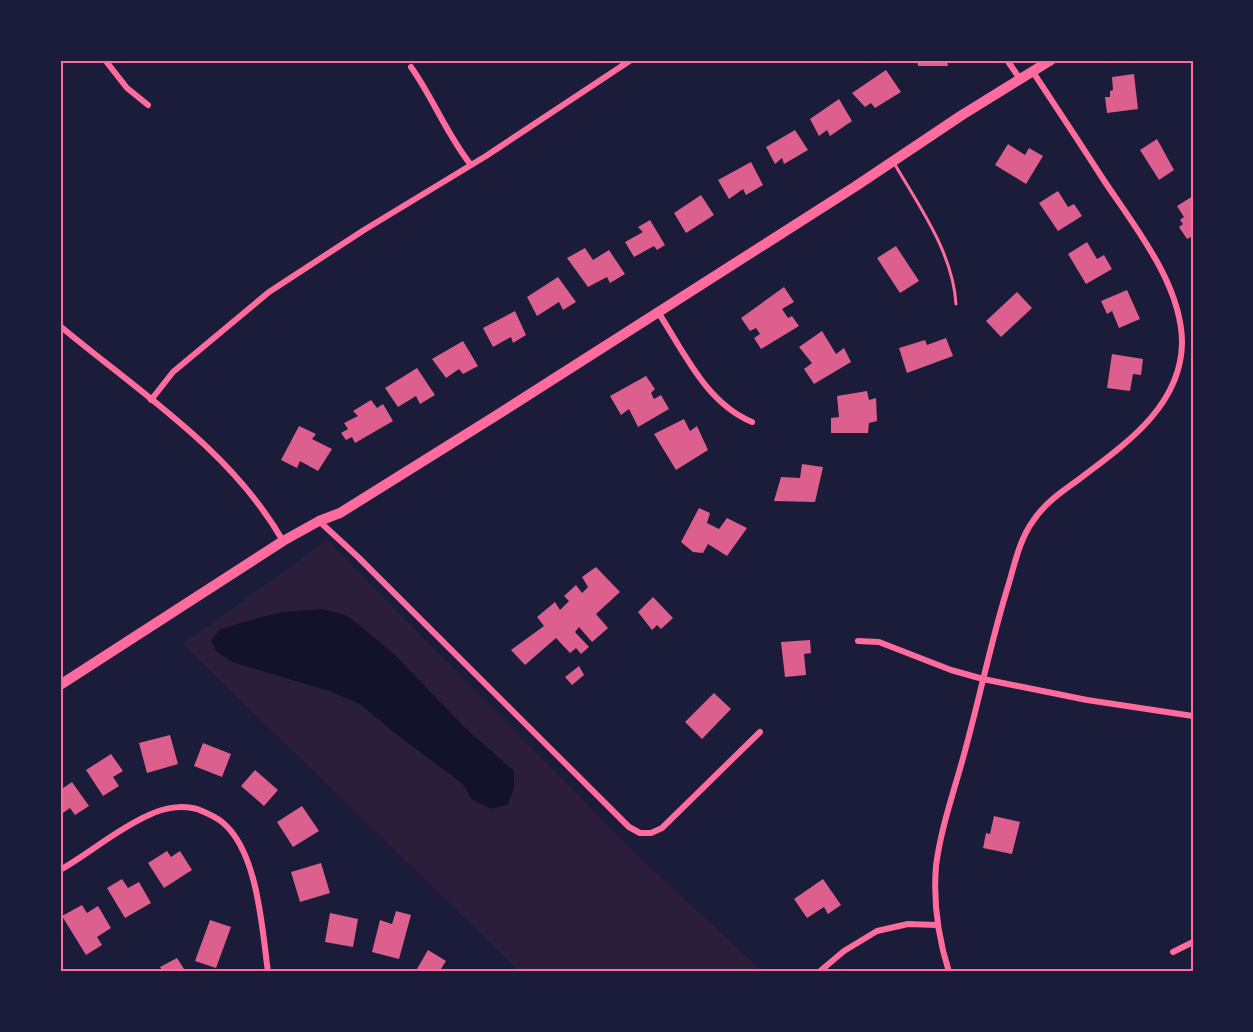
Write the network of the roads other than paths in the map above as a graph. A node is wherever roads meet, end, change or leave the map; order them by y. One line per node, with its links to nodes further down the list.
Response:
1 (105, 60): 8 (street)
2 (631, 60): 10 (street)
3 (1007, 60): 7 (street)
4 (1051, 60): 6 (main road)
5 (411, 67): 10 (street)
6 (1033, 72): 7 (main road); 19 (street)
7 (1020, 79): 9 (main road)
8 (148, 105)
9 (893, 161): 11 (lane); 12 (main road)
10 (471, 165): 14 (street)
11 (956, 304)
12 (658, 312): 15 (street); 16 (main road)
13 (60, 326): 14 (street)
14 (151, 400): 17 (street)
15 (752, 422)
16 (319, 521): 17 (main road); 22 (street)
17 (283, 541): 20 (main road)
18 (858, 641): 19 (street)
19 (983, 679): 21 (street); 24 (street)
20 (60, 685)
21 (1193, 716)
22 (760, 732)
23 (60, 870): 27 (street)
24 (937, 925): 28 (street); 29 (street)
25 (1193, 942): 26 (street)
26 (1173, 952)
27 (268, 972)
28 (819, 972)
29 (950, 972)

